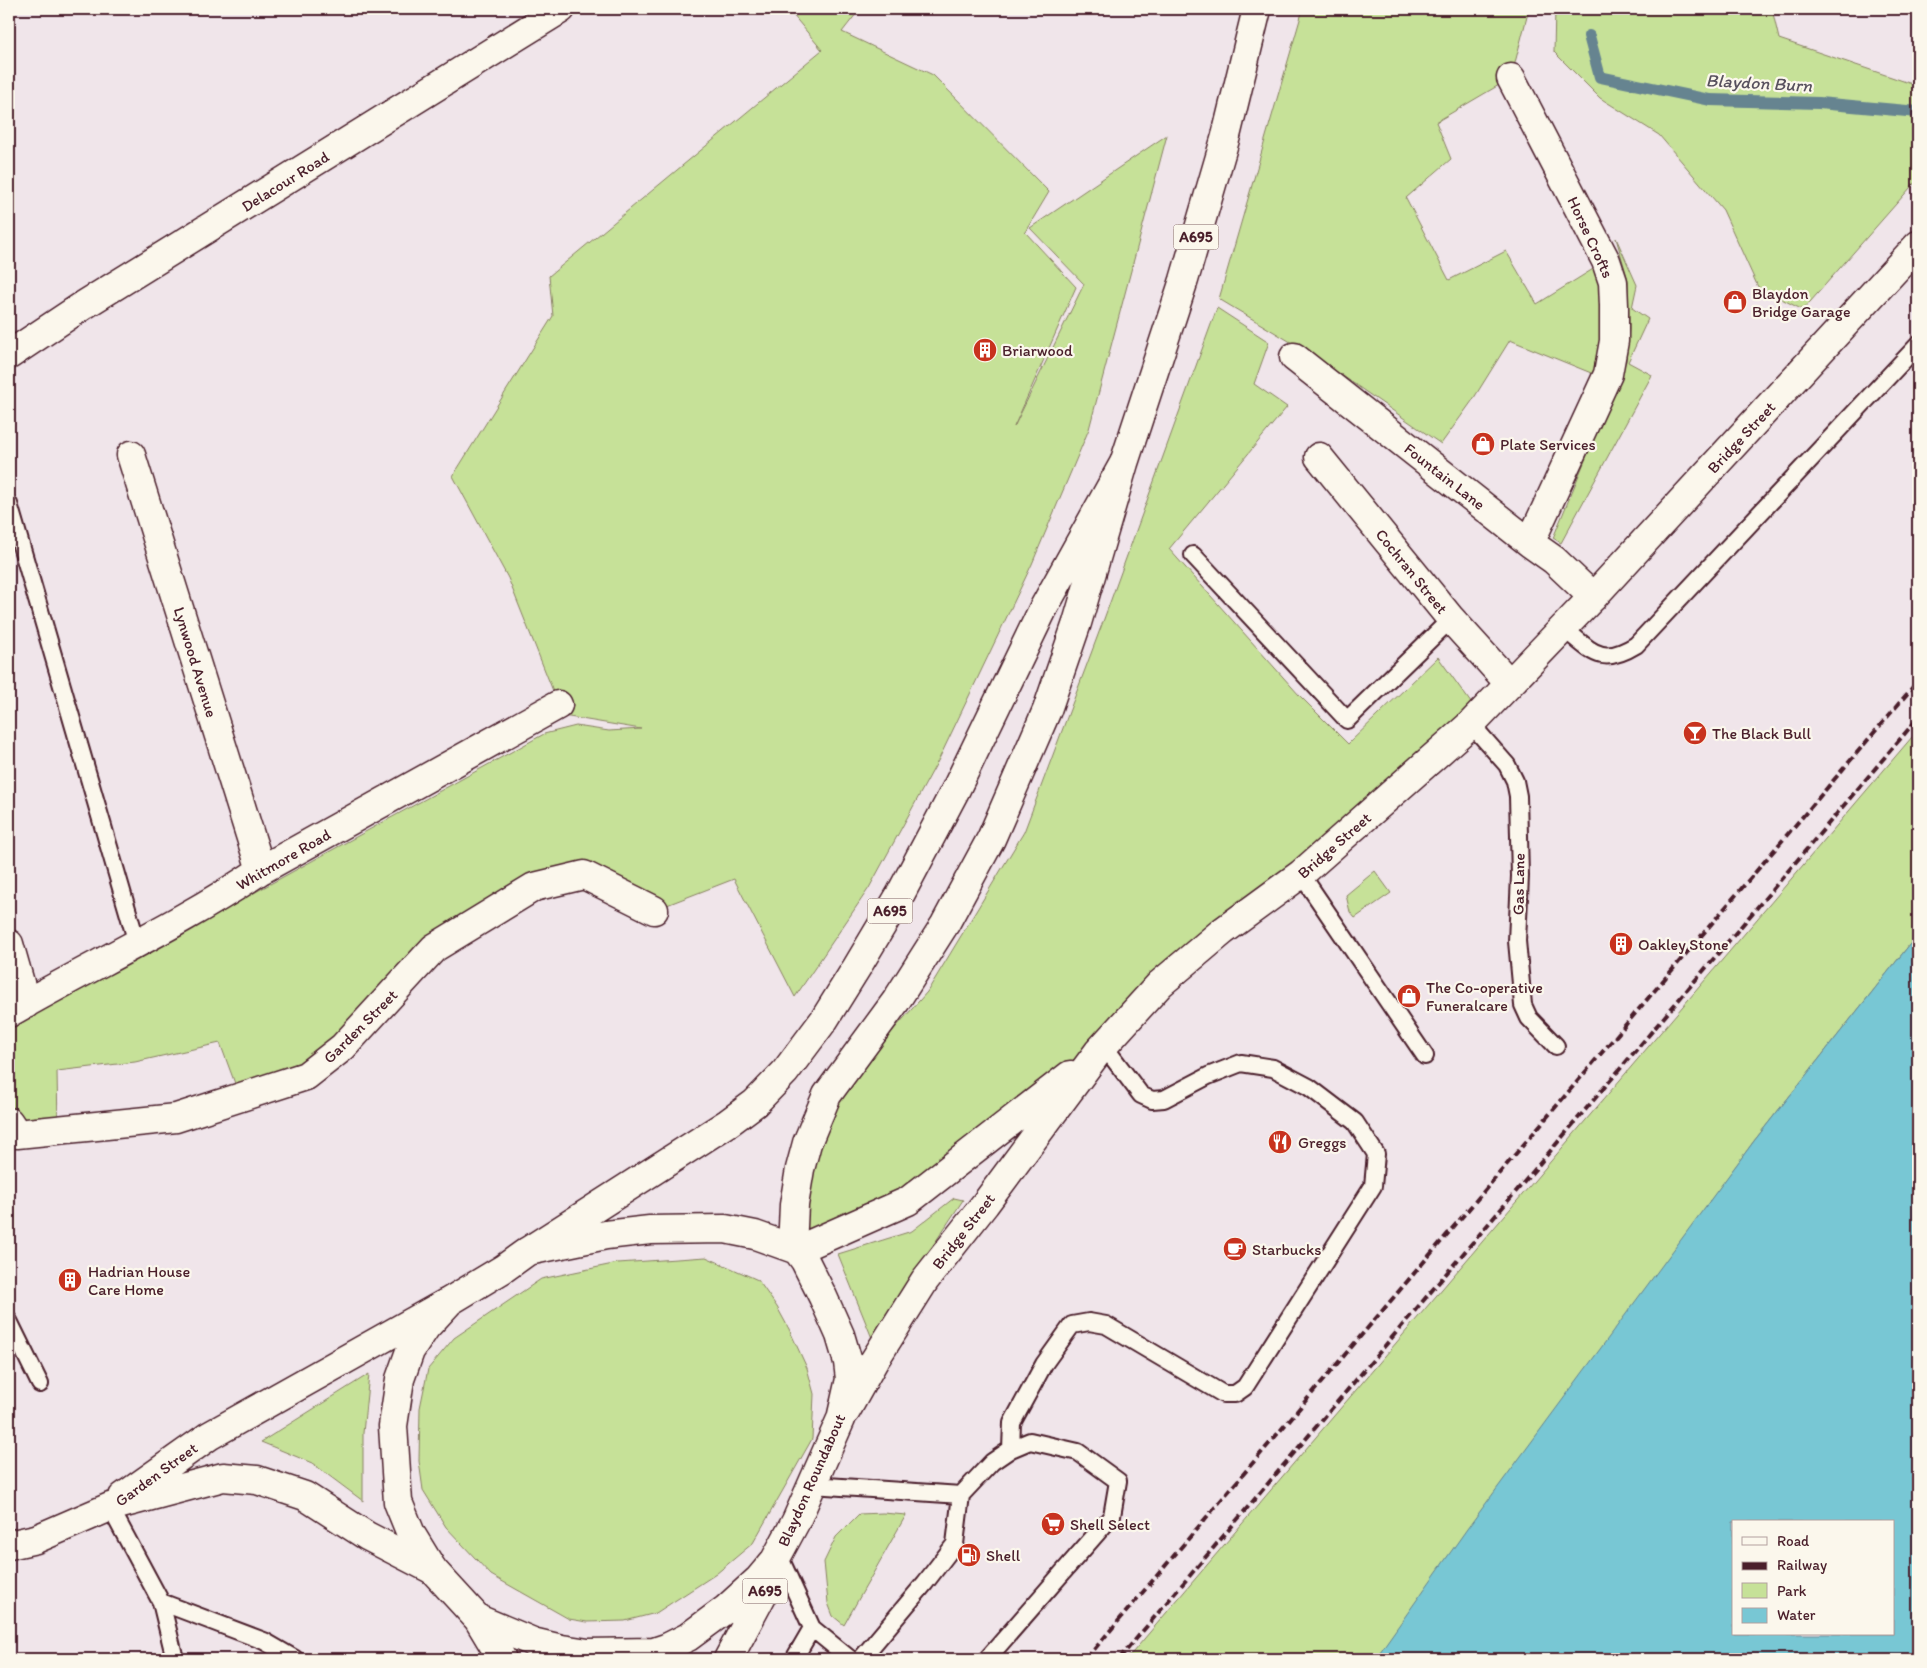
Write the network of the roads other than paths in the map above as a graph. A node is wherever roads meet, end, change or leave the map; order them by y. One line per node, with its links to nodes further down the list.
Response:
1 (561, 9): 6 (main road, Delacour Road)
2 (1257, 9): 10 (main road, A695)
3 (1511, 78): 12 (main road, Horse Crofts)
4 (1918, 245): 14 (main road, Bridge Street)
5 (1918, 345): 16 (lane)
6 (9, 355)
7 (1294, 356): 12 (main road, Fountain Lane)
8 (131, 455): 20 (main road, Lynwood Avenue)
9 (1319, 457): 15 (main road, Cochran Street)
10 (1124, 463): 30 (main road, A695); 31 (main road, A695)
11 (9, 504): 23 (lane)
12 (1530, 543): 14 (main road, Fountain Lane)
13 (1193, 555): 15 (lane)
14 (1599, 591): 16 (main road, Bridge Street)
15 (1451, 619): 17 (main road, Cochran Street)
16 (1563, 628): 17 (main road, Bridge Street)
17 (1509, 683): 19 (main road, Bridge Street)
18 (558, 705): 20 (main road, Whitmore Road)
19 (1471, 724): 21 (main road, Bridge Street); 26 (lane, Gas Lane)
20 (261, 870): 23 (main road, Whitmore Road)
21 (1301, 874): 27 (main road, Bridge Street); 28 (lane)
22 (654, 910): 29 (main road, Garden Street)
23 (137, 943): 25 (main road, Whitmore Road)
24 (9, 944): 25 (main road)
25 (17, 1009)
26 (1556, 1046)
27 (1101, 1049): 30 (main road, Bridge Street); 35 (main road, Bridge Street); 36 (lane)
28 (1425, 1056)
29 (9, 1122)
30 (794, 1249): 31 (main road, Blaydon Roundabout); 35 (main road, Blaydon Roundabout)
31 (528, 1251): 32 (main road, Blaydon Roundabout)
32 (450, 1301): 39 (main road, Garden Street); 43 (main road, Blaydon Roundabout)
33 (9, 1321): 34 (lane)
34 (40, 1384)
35 (841, 1419): 37 (main road, Blaydon Roundabout)
36 (1011, 1449): 38 (lane); 54 (lane)
37 (812, 1485): 38 (lane); 40 (main road, Blaydon Roundabout)
38 (961, 1495): 53 (lane)
39 (110, 1507): 41 (main road); 43 (main road, Garden Street); 44 (lane)
40 (796, 1521): 42 (main road, A695); 45 (main road, Blaydon Roundabout)
41 (9, 1545)
42 (782, 1560): 46 (lane); 50 (main road, A695)
43 (433, 1570): 45 (main road, Blaydon Roundabout)
44 (161, 1602): 47 (lane); 48 (lane)
45 (478, 1619): 49 (main road)
46 (812, 1628): 51 (lane); 52 (lane)
47 (174, 1659)
48 (295, 1659)
49 (502, 1659)
50 (728, 1659)
51 (794, 1659)
52 (850, 1659)
53 (860, 1659)
54 (987, 1659)

